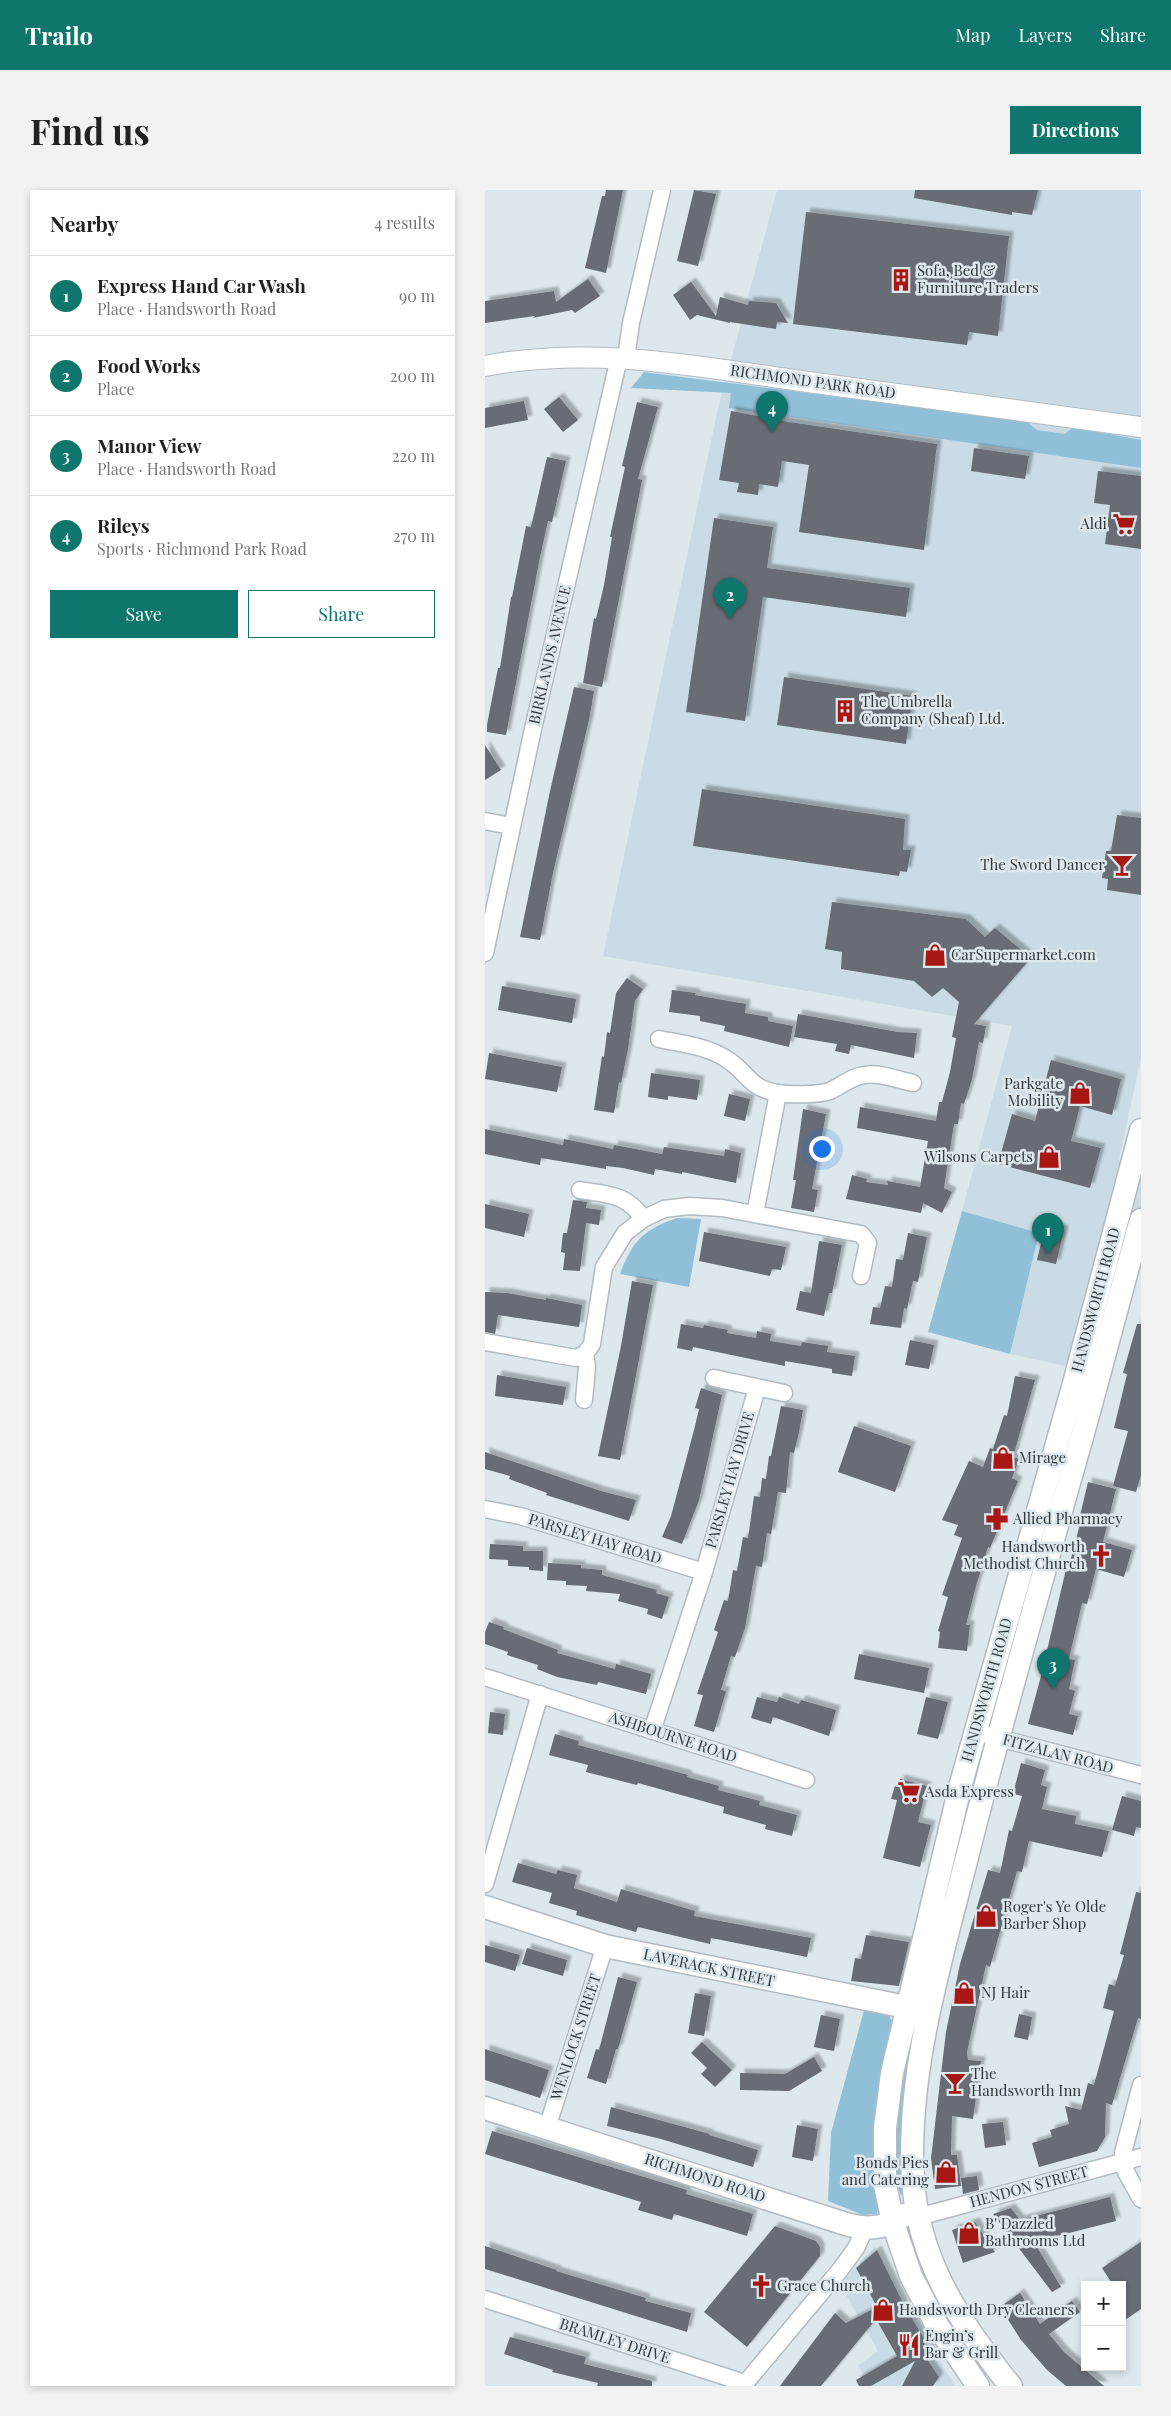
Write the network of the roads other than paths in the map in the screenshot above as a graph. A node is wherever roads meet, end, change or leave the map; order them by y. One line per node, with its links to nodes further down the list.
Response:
1 (662, 190): 2 (street, BIRKLANDS AVENUE)
2 (623, 358): 3 (street, RICHMOND PARK ROAD); 4 (street, RICHMOND PARK ROAD); 6 (street, BIRKLANDS AVENUE)
3 (485, 366)
4 (1141, 427)
5 (485, 821): 6 (street)
6 (511, 826): 7 (street, BIRKLANDS AVENUE)
7 (485, 953)
8 (659, 1039): 10 (street)
9 (913, 1083): 10 (street)
10 (778, 1093): 13 (street)
11 (1141, 1130): 16 (main road, HANDSWORTH ROAD)
12 (580, 1190): 14 (street)
13 (755, 1214): 14 (street); 18 (street)
14 (643, 1219): 20 (street)
15 (1141, 1220): 17 (main road, HANDSWORTH ROAD)
16 (1107, 1259): 17 (street); 21 (main road, HANDSWORTH ROAD)
17 (1135, 1266): 21 (main road, HANDSWORTH ROAD)
18 (861, 1276)
19 (485, 1342): 20 (street)
20 (585, 1354): 25 (street)
21 (1091, 1361): 31 (main road, HANDSWORTH ROAD); 32 (main road, HANDSWORTH ROAD)
22 (714, 1378): 23 (street)
23 (757, 1388): 24 (street); 27 (street, PARSLEY HAY DRIVE)
24 (784, 1393)
25 (584, 1400)
26 (485, 1509): 27 (street, PARSLEY HAY ROAD)
27 (704, 1572): 30 (street, PARSLEY HAY DRIVE)
28 (485, 1677): 29 (street, ASHBOURNE ROAD)
29 (540, 1694): 30 (street, ASHBOURNE ROAD); 35 (street)
30 (652, 1731): 34 (street, ASHBOURNE ROAD)
31 (975, 1733): 32 (street, FITZALAN ROAD); 38 (main road, HANDSWORTH ROAD)
32 (997, 1737): 33 (street, FITZALAN ROAD); 39 (main road, HANDSWORTH ROAD)
33 (1141, 1775)
34 (806, 1780)
35 (485, 1884)
36 (485, 1907): 37 (main road, LAVERACK STREET)
37 (605, 1946): 38 (main road, LAVERACK STREET); 42 (street, WENLOCK STREET)
38 (906, 2007): 39 (main road); 47 (main road, HANDSWORTH ROAD)
39 (925, 2031): 46 (main road, HANDSWORTH ROAD)
40 (1141, 2084): 44 (street)
41 (485, 2108): 42 (main road, RICHMOND ROAD)
42 (547, 2128): 48 (main road, RICHMOND ROAD)
43 (1141, 2158): 44 (street, HENDON STREET)
44 (1123, 2162): 45 (street); 46 (street, HENDON STREET)
45 (1141, 2199)
46 (916, 2207): 47 (main road); 50 (main road, HANDSWORTH ROAD)
47 (893, 2223): 48 (main road, RICHMOND ROAD); 51 (main road, HANDSWORTH ROAD)
48 (865, 2229): 52 (street)
49 (485, 2299): 52 (street, BRAMLEY DRIVE)
50 (956, 2310): 51 (main road); 54 (main road, HANDSWORTH ROAD)
51 (935, 2322): 53 (main road, HANDSWORTH ROAD)
52 (744, 2385)
53 (978, 2386)
54 (1011, 2386)

